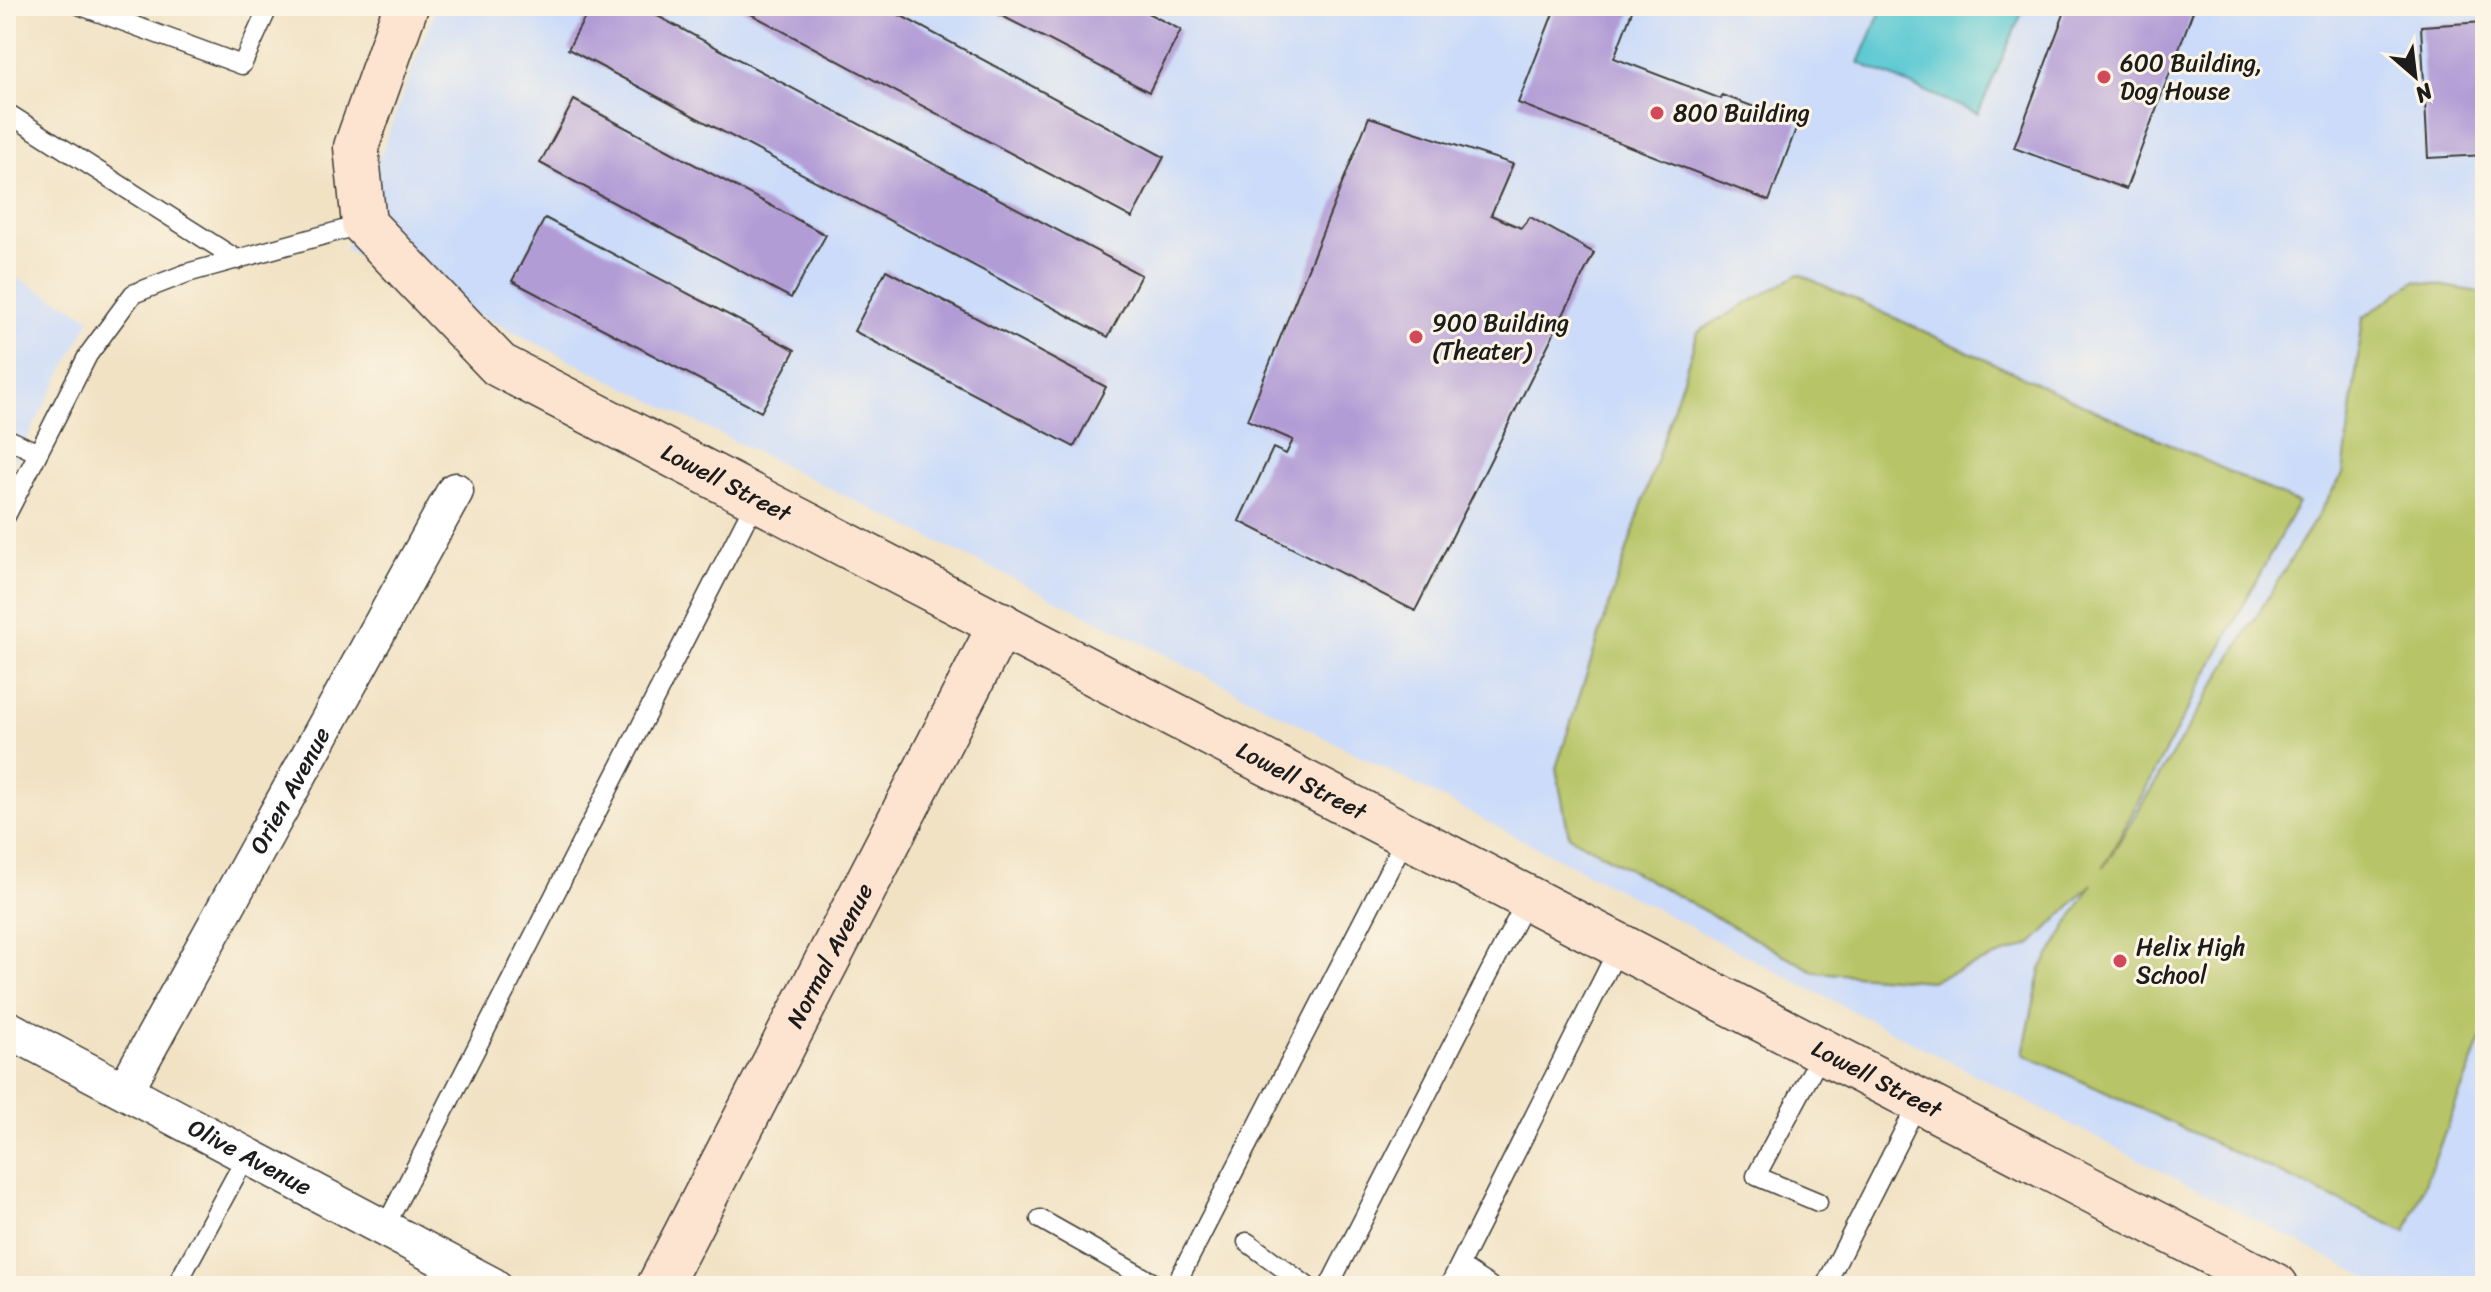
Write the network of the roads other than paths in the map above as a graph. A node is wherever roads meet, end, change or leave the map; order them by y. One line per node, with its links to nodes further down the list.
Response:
1 (81, 6): 2 (lane)
2 (269, 6)
3 (406, 6): 5 (street)
4 (6, 112): 6 (lane)
5 (364, 224): 6 (lane); 10 (street, Lowell Street)
6 (238, 260): 8 (lane)
7 (6, 438): 8 (lane)
8 (38, 453): 11 (lane)
9 (455, 491): 18 (street, Orien Avenue)
10 (757, 498): 12 (street, Lowell Street); 23 (lane)
11 (6, 516)
12 (1001, 624): 13 (street, Lowell Street); 28 (street, Normal Avenue)
13 (1407, 835): 14 (street, Lowell Street); 30 (lane)
14 (1528, 897): 15 (street, Lowell Street); 32 (lane)
15 (1620, 945): 17 (street, Lowell Street); 25 (lane)
16 (6, 1028): 18 (street, Olive Avenue)
17 (1823, 1051): 19 (street, Lowell Street); 21 (lane)
18 (125, 1090): 20 (street, Olive Avenue)
19 (1919, 1101): 35 (lane); 36 (street, Lowell Street)
20 (247, 1155): 23 (street, Olive Avenue); 26 (lane)
21 (1818, 1202)
22 (1040, 1219): 29 (lane)
23 (384, 1229): 27 (street, Olive Avenue)
24 (1247, 1242): 31 (lane)
25 (1459, 1266): 33 (lane); 34 (lane)
26 (176, 1286)
27 (493, 1286)
28 (659, 1286)
29 (1159, 1286)
30 (1175, 1286)
31 (1307, 1286)
32 (1329, 1286)
33 (1449, 1286)
34 (1490, 1286)
35 (1825, 1286)
36 (2276, 1286)

